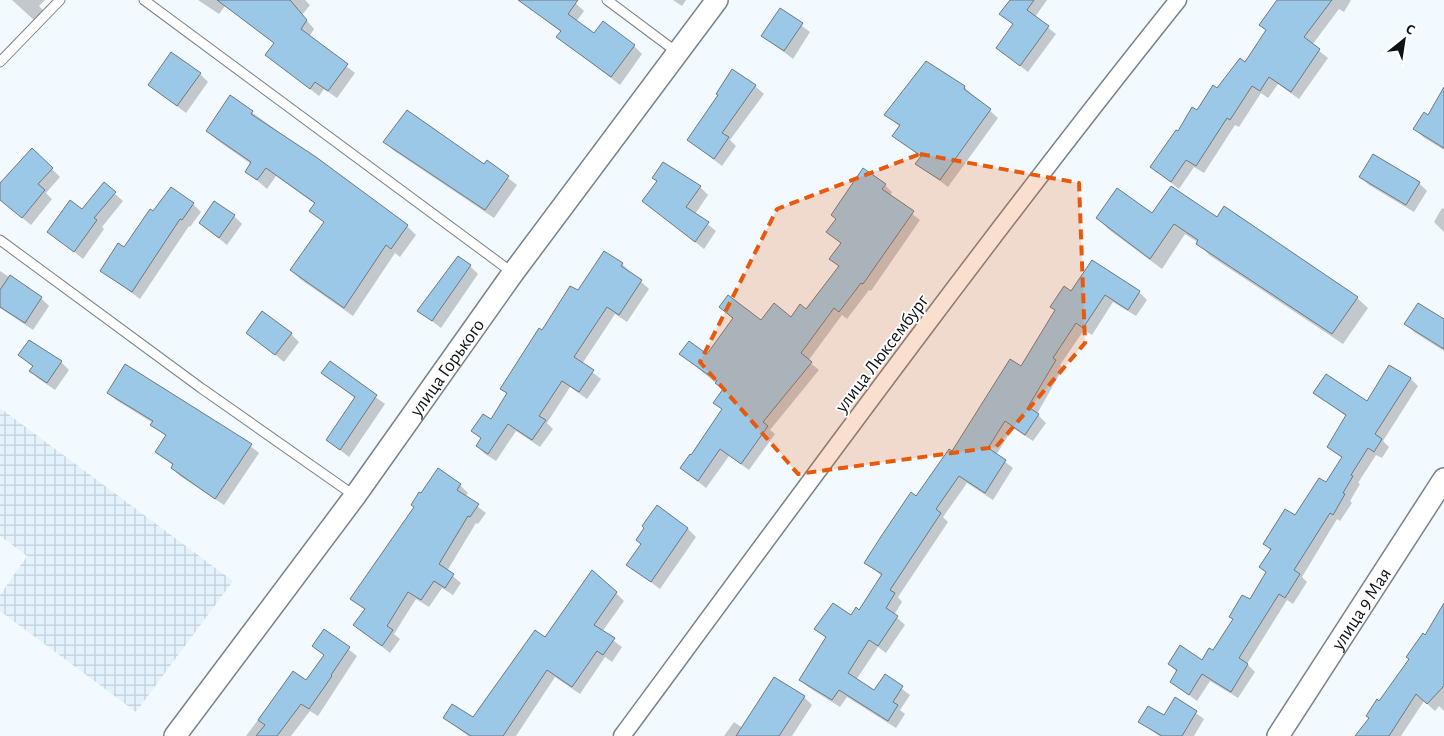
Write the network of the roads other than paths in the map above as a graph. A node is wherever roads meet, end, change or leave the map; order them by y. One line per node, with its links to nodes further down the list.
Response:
1 (60, 0): 7 (lane)
2 (144, 0): 9 (lane)
3 (607, 0): 6 (lane)
4 (717, 0): 6 (street, улица Горького)
5 (1178, 0): 13 (street, улица Люксембург)
6 (678, 54): 9 (street, улица Горького)
7 (0, 62)
8 (0, 240): 11 (lane)
9 (513, 273): 11 (street, улица Горького)
10 (1444, 480): 14 (street, улица 9 Мая)
11 (355, 496): 12 (street, улица Горького)
12 (175, 736)
13 (622, 736)
14 (1278, 736)

